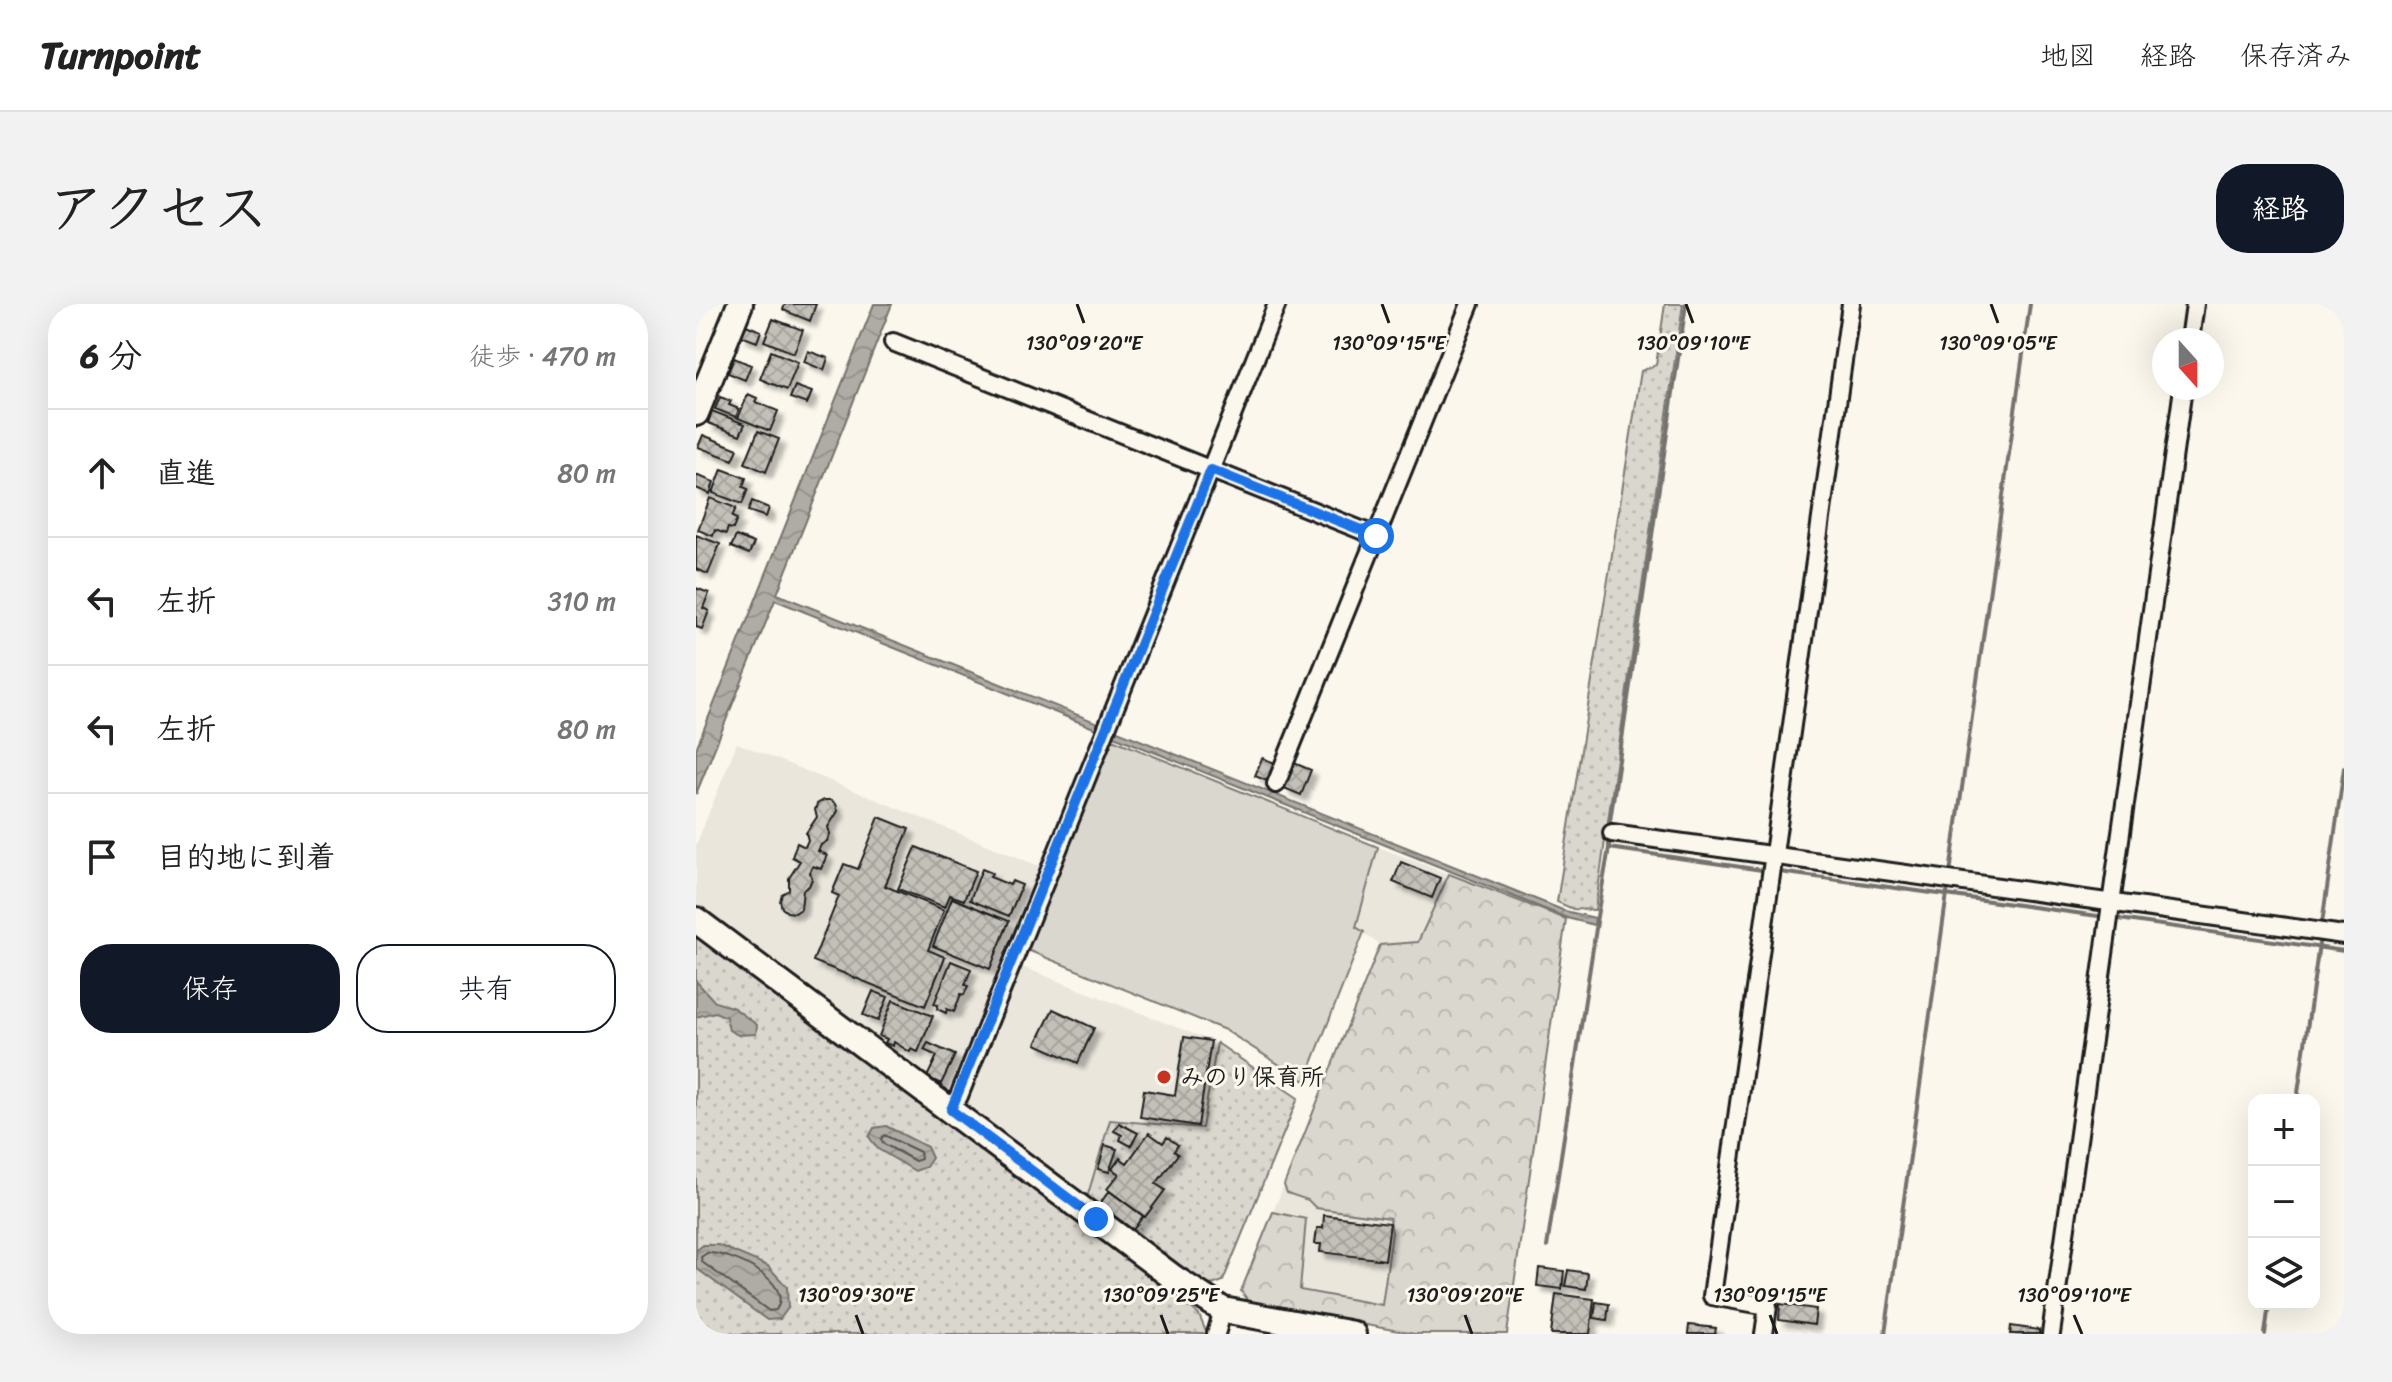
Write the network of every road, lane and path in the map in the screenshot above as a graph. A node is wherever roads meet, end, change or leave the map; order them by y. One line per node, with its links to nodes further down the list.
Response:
1 (740, 304): 9 (street)
2 (1277, 304): 10 (street)
3 (1470, 304): 11 (street)
4 (1851, 304): 14 (street)
5 (2195, 304): 6 (street)
6 (2192, 328)
7 (893, 342): 10 (street)
8 (2181, 400): 15 (street)
9 (696, 413)
10 (1211, 470): 11 (street); 18 (street)
11 (1376, 536): 12 (street)
12 (1276, 784)
13 (1612, 833): 14 (street)
14 (1774, 856): 15 (street); 22 (street)
15 (2111, 902): 17 (street); 23 (street)
16 (696, 920): 18 (street)
17 (2344, 935)
18 (951, 1110): 19 (street)
19 (1223, 1310): 20 (street); 21 (street)
20 (1216, 1334)
21 (1353, 1334)
22 (1764, 1334)
23 (2051, 1334)

